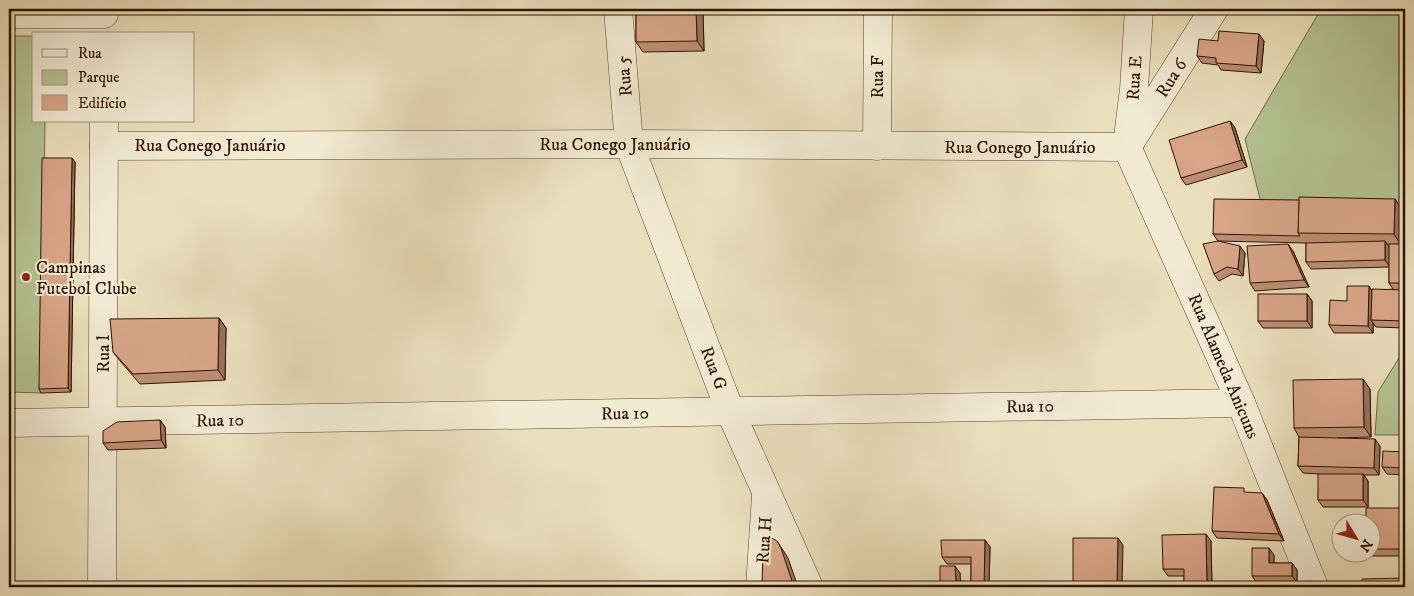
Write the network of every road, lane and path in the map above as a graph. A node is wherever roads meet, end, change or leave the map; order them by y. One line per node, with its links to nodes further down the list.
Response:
1 (618, 9): 8 (street, Rua 5)
2 (878, 9): 9 (street, Rua F)
3 (1139, 9): 10 (street, Rua E)
4 (1214, 9): 10 (street, Rua 6)
5 (9, 14): 6 (street)
6 (104, 19)
7 (104, 134): 8 (street, Rua Conego Januário); 13 (street, Rua l)
8 (629, 144): 9 (street, Rua Conego Januário); 12 (street, Rua G)
9 (878, 146): 10 (street, Rua Conego Januário)
10 (1127, 147): 11 (street, Rua Alameda Anicuns)
11 (1241, 403): 12 (street, Rua 10); 19 (street, Rua Alameda Anicuns)
12 (730, 411): 13 (street, Rua 10); 15 (street, Rua G)
13 (103, 422): 14 (street, Rua 10); 16 (street, Rua l)
14 (9, 423)
15 (767, 492): 17 (street, Rua H); 18 (street, Rua G)
16 (102, 587)
17 (760, 587)
18 (810, 587)
19 (1314, 587)

